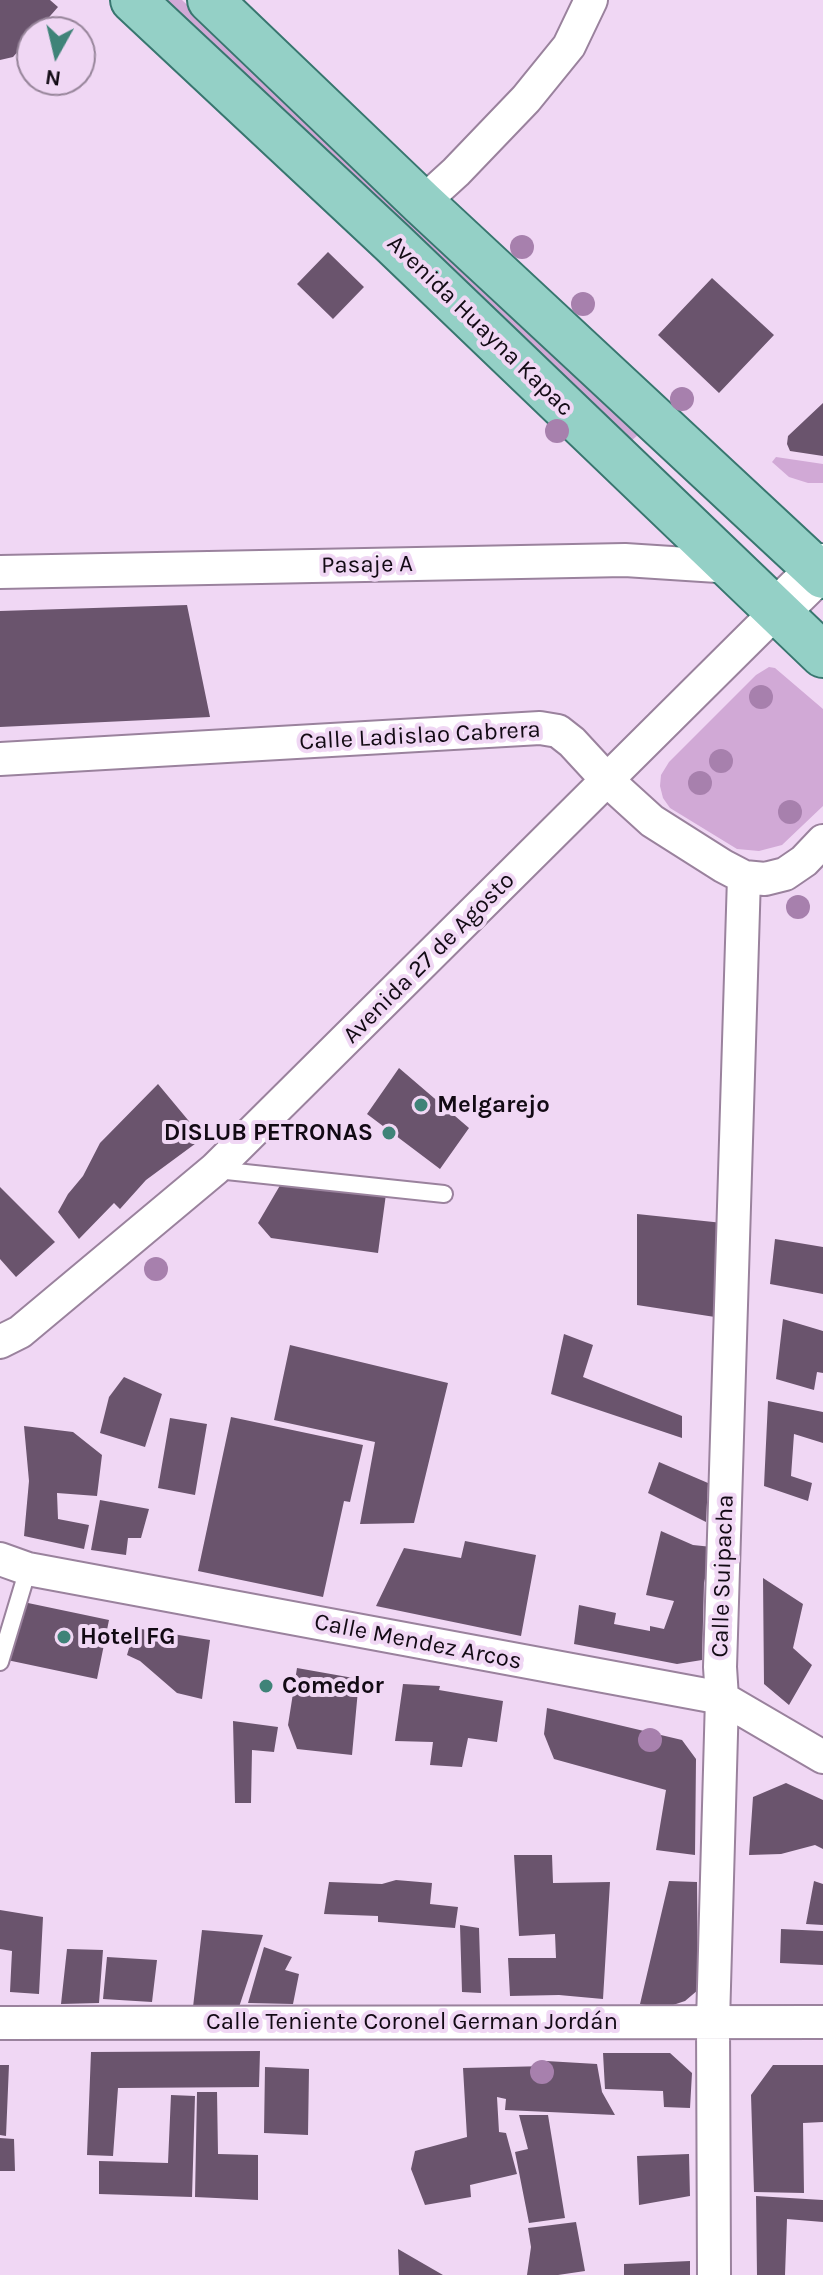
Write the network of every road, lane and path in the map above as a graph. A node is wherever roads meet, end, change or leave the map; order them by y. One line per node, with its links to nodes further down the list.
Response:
1 (133, 0): 5 (main road, Avenida Huayna Kapac)
2 (210, 0): 4 (main road, Avenida Huayna Kapac)
3 (591, 0): 4 (street)
4 (422, 203): 6 (main road, Avenida Huayna Kapac)
5 (733, 567): 7 (street, Pasaje A); 8 (main road, Avenida Huayna Kapac)
6 (821, 571): 8 (street, Avenida 27 de Agosto)
7 (0, 572)
8 (778, 610): 9 (main road, Avenida Huayna Kapac); 11 (street, Avenida 27 de Agosto)
9 (823, 655)
10 (0, 759): 11 (street, Calle Ladislao Cabrera)
11 (608, 781): 13 (street, Calle Ladislao Cabrera); 14 (street, Avenida 27 de Agosto)
12 (823, 841): 13 (street)
13 (744, 877): 20 (street, Calle Suipacha)
14 (215, 1169): 15 (lane); 16 (street, Avenida 27 de Agosto)
15 (444, 1194)
16 (10, 1337): 17 (street, Avenida 27 de Agosto)
17 (0, 1361)
18 (14, 1564): 19 (lane); 20 (street, Calle Mendez Arcos)
19 (0, 1662)
20 (722, 1698): 21 (street, Calle Mendez Arcos); 22 (street, Calle Suipacha)
21 (823, 1757)
22 (713, 2022): 23 (street, Calle Teniente Coronel German Jordán); 24 (street, Calle Teniente Coronel German Jordán); 25 (street, Calle Suipacha)
23 (823, 2022)
24 (0, 2023)
25 (714, 2275)

